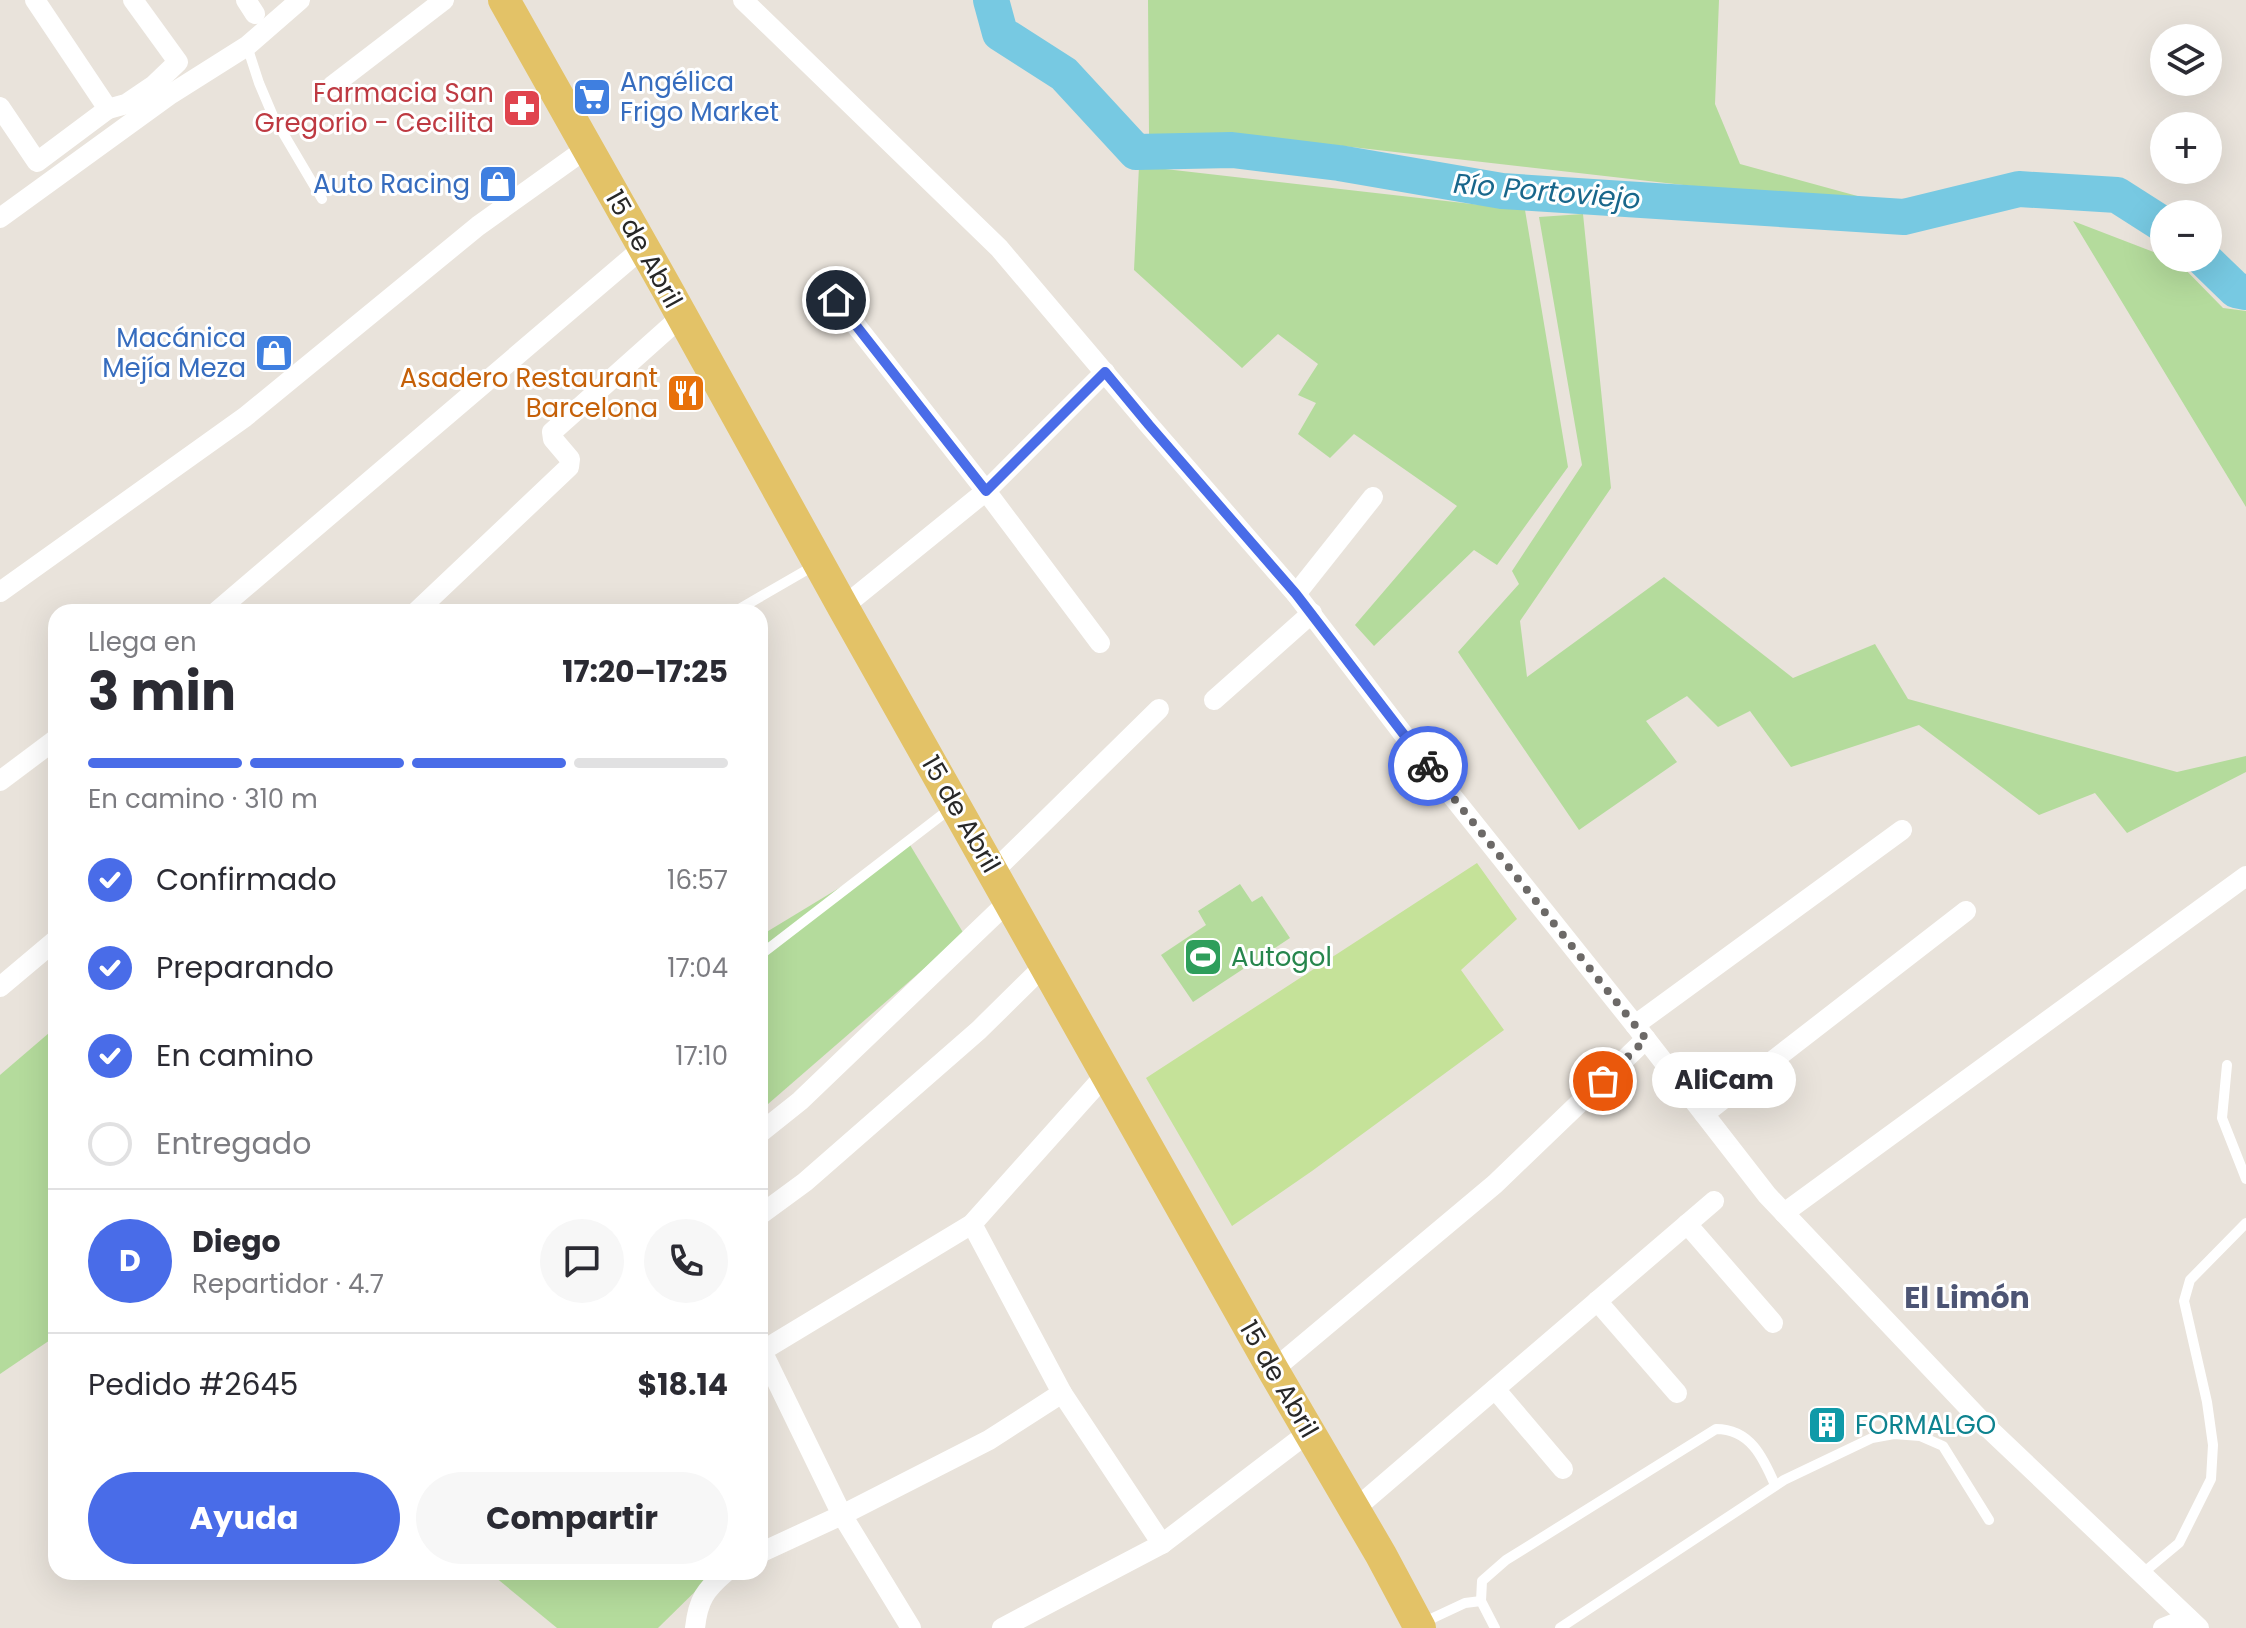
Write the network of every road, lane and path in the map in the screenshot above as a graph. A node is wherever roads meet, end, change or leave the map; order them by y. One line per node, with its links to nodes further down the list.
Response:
1 (35, 0): 10 (street)
2 (133, 0): 10 (street)
3 (300, 0): 7 (street)
4 (444, 0): 8 (street)
5 (504, 0): 11 (main road, 15 de Abril)
6 (743, 0): 17 (street)
7 (247, 46): 12 (lane); 13 (street)
8 (332, 86)
9 (0, 107): 10 (street)
10 (108, 109)
11 (587, 148): 14 (main road, 15 de Abril); 21 (street)
12 (322, 199)
13 (0, 218)
14 (644, 247): 16 (main road, 15 de Abril); 23 (street)
15 (836, 300): 18 (street)
16 (682, 316): 20 (main road, 15 de Abril); 24 (street)
17 (1105, 372): 18 (street); 22 (street)
18 (986, 491): 26 (street); 28 (street)
19 (1373, 497): 22 (street)
20 (818, 563): 25 (lane); 26 (main road, 15 de Abril)
21 (0, 592)
22 (1296, 594): 27 (street)
23 (225, 604)
24 (424, 604)
25 (748, 604)
26 (843, 607): 33 (main road, 15 de Abril)
27 (1312, 613): 29 (street); 43 (street)
28 (1100, 643)
29 (1214, 700)
30 (1159, 709): 35 (street)
31 (48, 745): 32 (street)
32 (0, 781)
33 (955, 804): 35 (main road, 15 de Abril); 40 (lane)
34 (1902, 830): 43 (street)
35 (994, 871): 37 (main road, 15 de Abril)
36 (2246, 876): 51 (street)
37 (1010, 900): 41 (main road, 15 de Abril); 47 (street)
38 (1966, 911): 46 (street)
39 (48, 947): 42 (street)
40 (768, 949)
41 (1046, 964): 45 (main road, 15 de Abril); 50 (street)
42 (0, 987)
43 (1640, 1032): 46 (street); 59 (street)
44 (2227, 1065): 48 (lane)
45 (1107, 1073): 53 (street); 59 (main road, 15 de Abril)
46 (1704, 1114): 51 (street)
47 (768, 1127)
48 (2246, 1179)
49 (1714, 1201): 54 (street)
50 (768, 1209)
51 (1784, 1213): 71 (street)
52 (2246, 1223): 71 (lane)
53 (972, 1224): 57 (street); 61 (street)
54 (1687, 1224): 55 (street); 56 (street)
55 (1597, 1301): 60 (street); 62 (street)
56 (1773, 1323)
57 (768, 1347)
58 (768, 1363): 67 (street)
59 (1273, 1370): 63 (main road, 15 de Abril)
60 (1495, 1389): 64 (street); 66 (street)
61 (1062, 1393): 67 (street); 69 (street)
62 (1677, 1393)
63 (1309, 1432): 66 (main road, 15 de Abril); 69 (street)
64 (1563, 1469)
65 (1775, 1485): 68 (lane); 73 (lane); 80 (lane)
66 (1355, 1509): 75 (main road, 15 de Abril)
67 (842, 1515): 70 (street); 77 (street)
68 (1989, 1520)
69 (1162, 1544): 78 (street)
70 (768, 1549)
71 (2143, 1573): 74 (street)
72 (716, 1580): 76 (street)
73 (1481, 1601): 75 (lane); 79 (lane)
74 (2194, 1623): 81 (street)
75 (1420, 1626)
76 (695, 1628)
77 (911, 1628)
78 (1002, 1628)
79 (1495, 1628)
80 (1560, 1628)
81 (2165, 1628)

